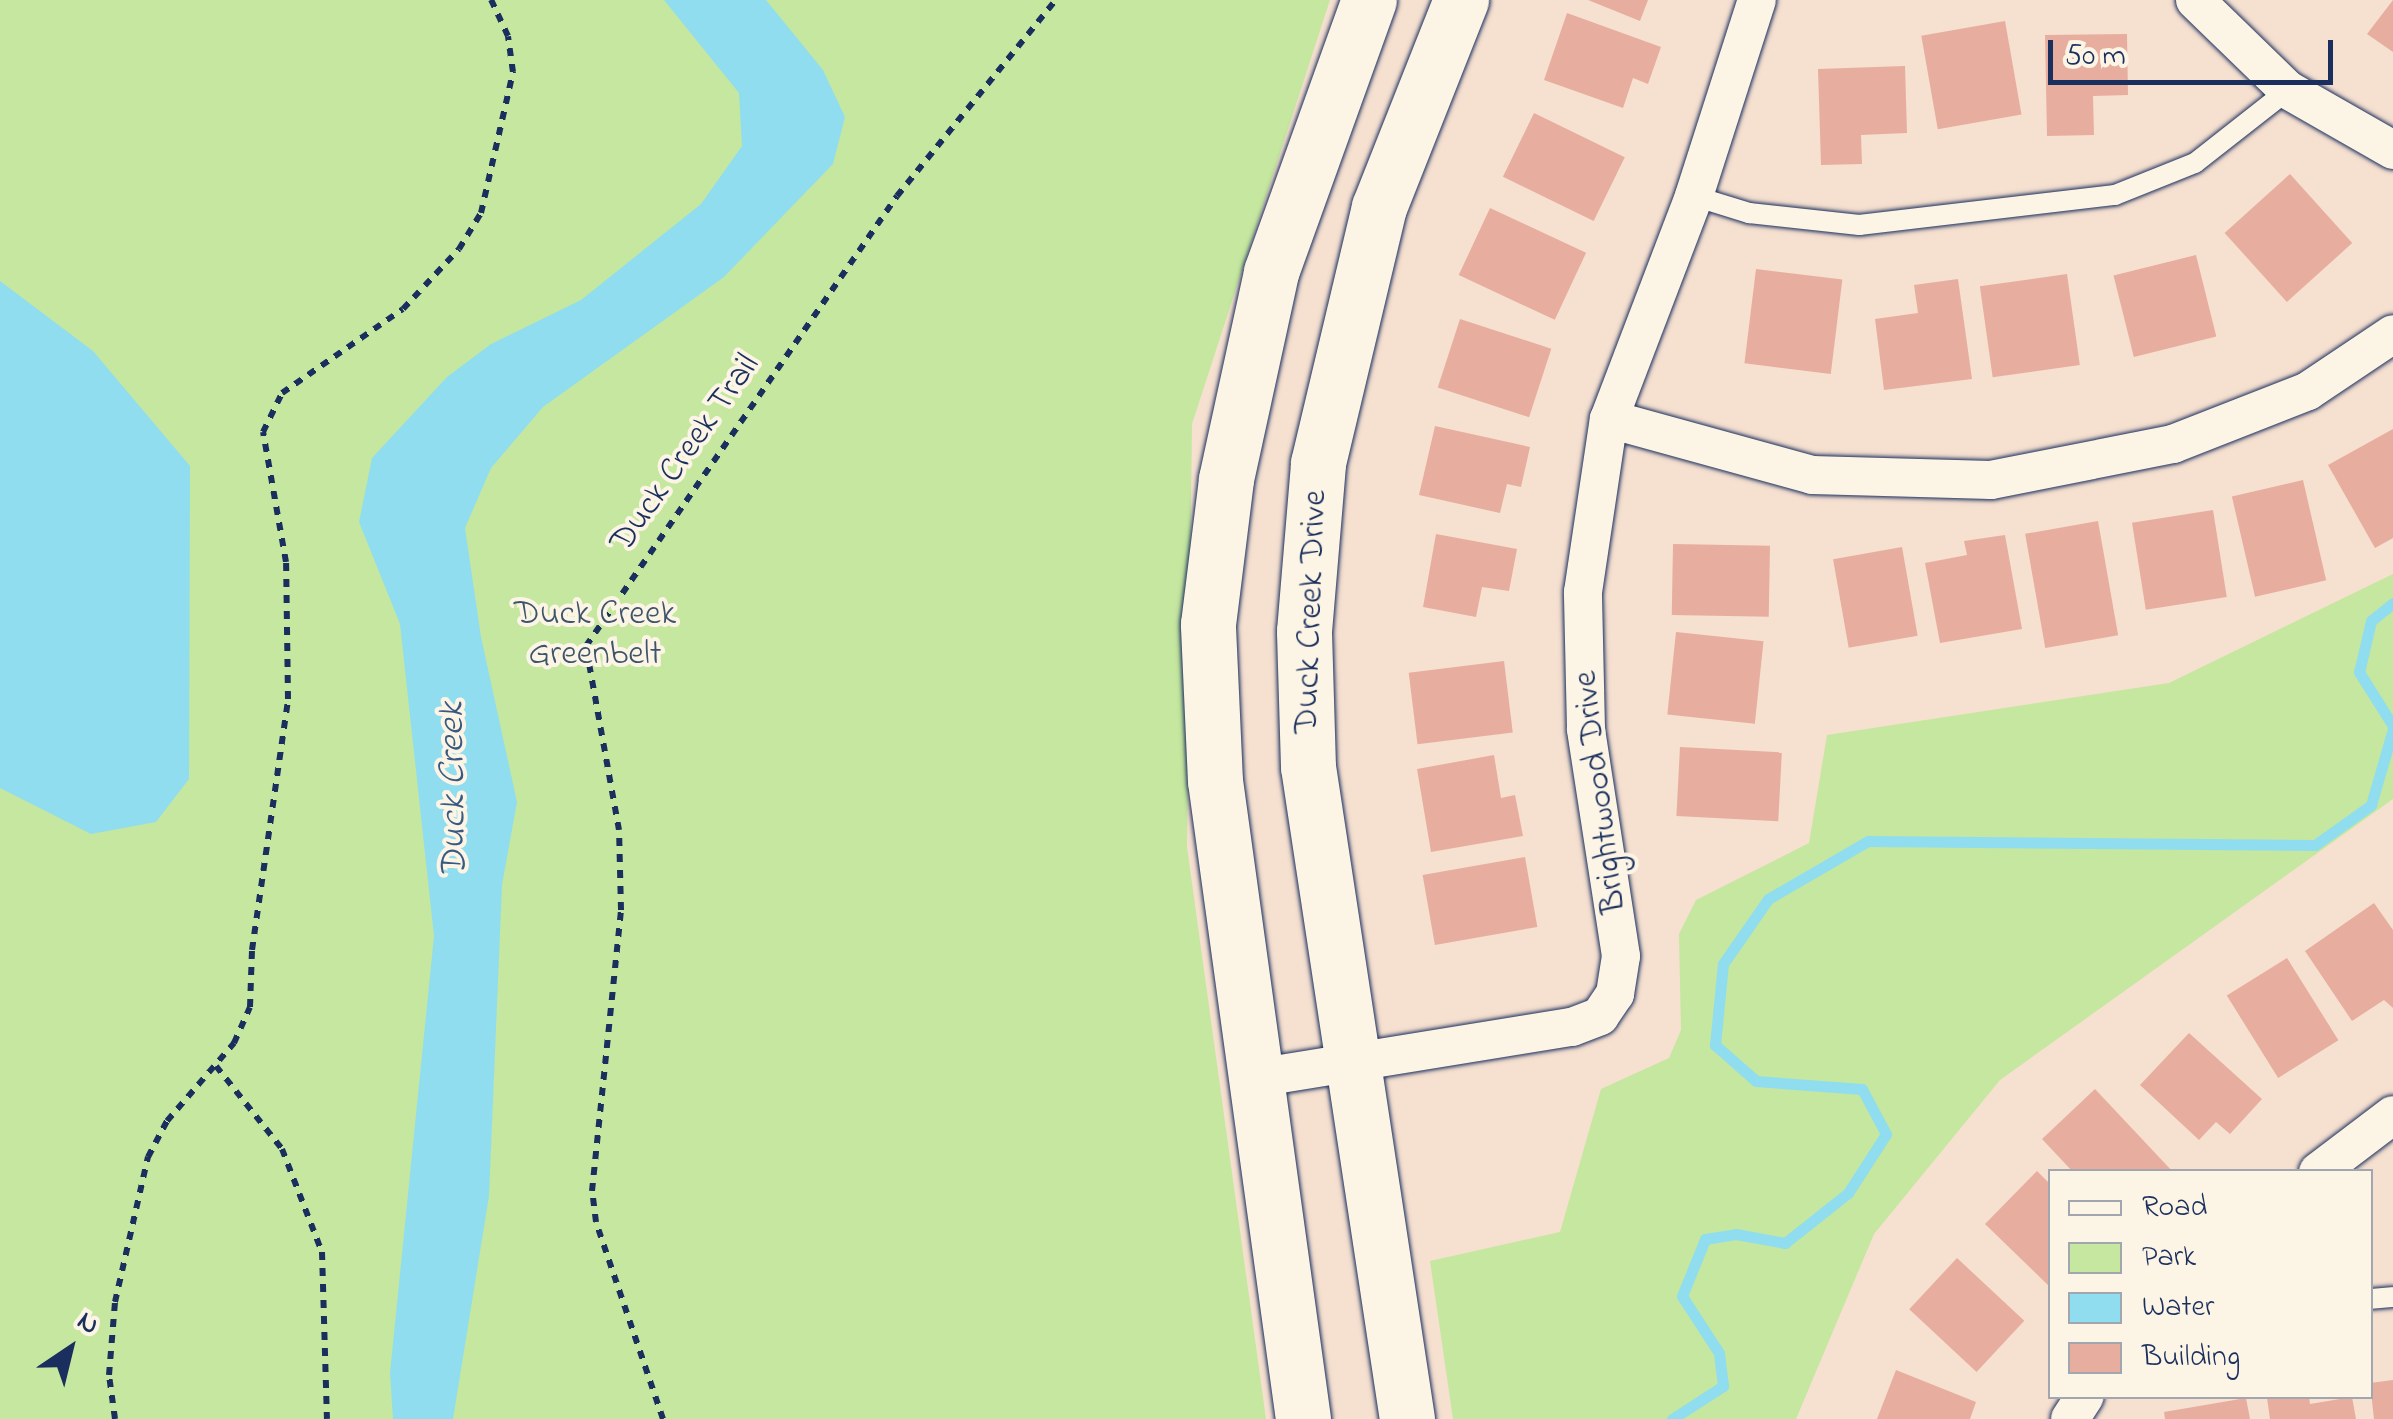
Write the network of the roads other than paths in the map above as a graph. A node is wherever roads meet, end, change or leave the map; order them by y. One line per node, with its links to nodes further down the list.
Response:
1 (1369, 0): 11 (main road)
2 (1460, 0): 10 (main road, Duck Creek Drive)
3 (1757, 0): 7 (street, Brightwood Drive)
4 (2195, 0): 5 (street)
5 (2288, 90): 6 (street); 7 (lane)
6 (2393, 150)
7 (1694, 196): 9 (street, Brightwood Drive)
8 (2393, 334): 9 (street)
9 (1609, 420): 10 (street, Brightwood Drive)
10 (1351, 1061): 11 (street, Brightwood Drive); 15 (main road, Duck Creek Drive)
11 (1256, 1078): 14 (main road)
12 (2393, 1116): 13 (street)
13 (2322, 1169)
14 (1303, 1419)
15 (1406, 1419)

